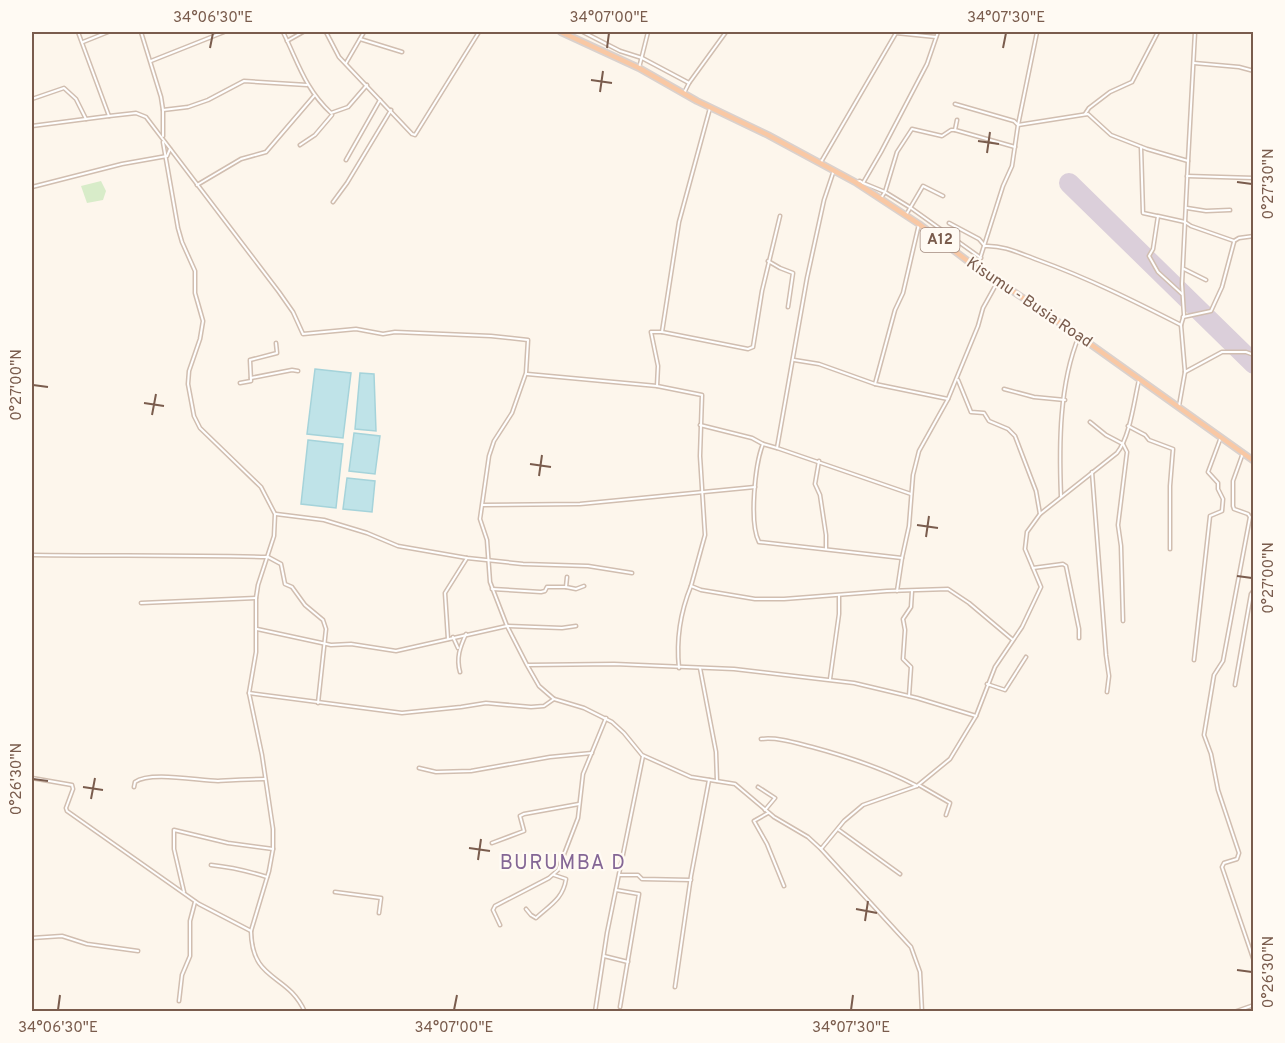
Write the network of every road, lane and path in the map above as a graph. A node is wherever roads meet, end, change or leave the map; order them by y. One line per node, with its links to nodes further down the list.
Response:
1 (78, 32): 21 (street)
2 (108, 32): 21 (street)
3 (141, 32): 24 (street)
4 (224, 32): 24 (street)
5 (283, 32): 20 (street)
6 (303, 32): 20 (street)
7 (326, 32): 25 (street)
8 (364, 32): 19 (street)
9 (479, 32): 39 (street)
10 (561, 32): 27 (highway, Kisumu - Busia Road / A12)
11 (583, 32): 23 (street)
12 (648, 32): 23 (street)
13 (726, 32): 29 (street)
14 (938, 32): 18 (street)
15 (1037, 32): 45 (street)
16 (1158, 32): 41 (street)
17 (1195, 32): 26 (street)
18 (936, 37): 56 (street); 61 (street)
19 (360, 39): 22 (street); 25 (street)
20 (287, 41): 30 (street)
21 (83, 42): 42 (street)
22 (402, 52)
23 (642, 58): 27 (street); 29 (street)
24 (151, 61): 38 (street)
25 (345, 63): 31 (street)
26 (1194, 63): 28 (street); 55 (street)
27 (639, 68): 32 (highway, Kisumu - Busia Road / A12)
28 (1254, 71)
29 (689, 83): 32 (street)
30 (307, 85): 33 (street); 38 (street)
31 (367, 85): 35 (street); 40 (street)
32 (684, 93): 37 (highway, Kisumu - Busia Road / A12)
33 (314, 96): 40 (street); 62 (street)
34 (32, 99): 43 (street)
35 (380, 100): 39 (street); 54 (street)
36 (955, 104): 45 (street)
37 (710, 108): 56 (highway, Kisumu - Busia Road / A12); 90 (street)
38 (163, 110): 48 (street)
39 (391, 110): 67 (street)
40 (333, 113): 49 (street)
41 (1085, 114): 45 (street); 51 (street)
42 (109, 116): 43 (street); 48 (street)
43 (86, 119): 46 (street)
44 (957, 120): 47 (street)
45 (1018, 125): 50 (street)
46 (32, 126)
47 (955, 130): 50 (street); 64 (street)
48 (163, 139): 52 (street); 53 (street)
49 (300, 146)
50 (1015, 147): 79 (street)
51 (1141, 147): 55 (street); 73 (street)
52 (170, 149): 53 (street); 62 (street)
53 (167, 156): 63 (street); 124 (street)
54 (346, 160)
55 (1188, 161): 58 (street)
56 (820, 162): 57 (highway, Kisumu - Busia Road / A12)
57 (834, 170): 60 (highway, Kisumu - Busia Road / A12); 94 (street)
58 (1187, 176): 59 (street); 69 (street)
59 (1254, 178)
60 (855, 182): 61 (street); 66 (highway, Kisumu - Busia Road / A12)
61 (863, 183): 64 (street)
62 (197, 185): 97 (street)
63 (32, 187)
64 (885, 192): 66 (street); 68 (street)
65 (943, 196): 68 (street)
66 (881, 198): 71 (highway, Kisumu - Busia Road / A12)
67 (333, 202)
68 (911, 208): 71 (street); 80 (street)
69 (1187, 208): 70 (street); 74 (street)
70 (1230, 210)
71 (906, 215): 76 (highway, Kisumu - Busia Road / A12)
72 (780, 216): 81 (street)
73 (1158, 216): 74 (street); 86 (street)
74 (1185, 222): 78 (street); 83 (street)
75 (949, 223): 79 (street)
76 (919, 224): 82 (highway, Kisumu - Busia Road / A12); 102 (street)
77 (1254, 236): 78 (street)
78 (1234, 241): 88 (street)
79 (985, 246): 80 (street); 89 (street)
80 (981, 258): 82 (street)
81 (768, 261): 87 (street); 90 (street)
82 (977, 268): 84 (highway, Kisumu - Busia Road / A12)
83 (1184, 269): 85 (street); 86 (street)
84 (998, 280): 91 (highway, Kisumu - Busia Road / A12); 99 (street)
85 (1206, 280)
86 (1182, 294): 88 (street)
87 (788, 307)
88 (1183, 317): 89 (street)
89 (1181, 325): 96 (street)
90 (662, 332): 103 (street)
91 (1079, 336): 100 (highway, Kisumu - Busia Road / A12); 106 (street)
92 (276, 343): 98 (street)
93 (1254, 355): 96 (street)
94 (793, 360): 102 (street); 114 (street)
95 (298, 371): 98 (street)
96 (1185, 372): 107 (street)
97 (526, 374): 103 (street); 123 (street)
98 (252, 378): 101 (street)
99 (957, 378): 105 (street); 125 (street)
100 (1139, 380): 107 (highway, Kisumu - Busia Road / A12); 110 (street)
101 (240, 383)
102 (875, 384): 105 (street)
103 (657, 386): 109 (street)
104 (1004, 389): 106 (street)
105 (948, 399): 121 (street)
106 (1065, 400): 122 (street)
107 (1179, 408): 111 (highway, Kisumu - Busia Road / A12)
108 (1089, 422): 113 (street)
109 (700, 425): 112 (street); 120 (street)
110 (1128, 426): 113 (street); 127 (street)
111 (1221, 437): 115 (highway, Kisumu - Busia Road / A12); 158 (street)
112 (763, 444): 114 (street); 119 (street)
113 (1123, 444): 118 (street); 146 (street)
114 (777, 447): 116 (street)
115 (1242, 453): 117 (highway, Kisumu - Busia Road / A12); 210 (street)
116 (819, 461): 121 (street); 126 (street)
117 (1254, 461)
118 (1092, 472): 122 (street); 166 (street)
119 (755, 487): 120 (street); 126 (street)
120 (701, 491): 123 (street); 137 (street)
121 (911, 494): 131 (street)
122 (1060, 498): 125 (street)
123 (483, 505): 132 (street)
124 (275, 514): 129 (street); 130 (street)
125 (1040, 514): 133 (street)
126 (826, 549): 131 (street)
127 (1170, 549)
128 (32, 555): 129 (street)
129 (268, 557): 144 (street); 155 (street)
130 (467, 558): 132 (street); 153 (street)
131 (902, 558): 141 (street)
132 (488, 561): 134 (street); 139 (street)
133 (1033, 568): 152 (street); 154 (street)
134 (632, 573)
135 (567, 578): 138 (street)
136 (584, 586): 138 (street)
137 (691, 586): 143 (street); 160 (street)
138 (566, 587): 139 (street)
139 (492, 589): 147 (street)
140 (1254, 590): 165 (street)
141 (897, 591): 142 (street); 143 (street)
142 (912, 591): 154 (street); 168 (street)
143 (839, 596): 163 (street)
144 (256, 598): 145 (street); 149 (street)
145 (141, 603)
146 (1123, 621)
147 (507, 626): 148 (street); 150 (street); 159 (street)
148 (576, 626)
149 (256, 629): 155 (street); 167 (street)
150 (466, 634): 151 (street); 156 (street)
151 (453, 637): 153 (street); 156 (street)
152 (1079, 638)
153 (448, 639): 155 (street)
154 (1012, 640): 164 (street)
155 (323, 644): 170 (street)
156 (459, 654): 162 (street)
157 (1026, 657): 164 (street)
158 (1194, 660)
159 (527, 665): 160 (street); 169 (street)
160 (679, 668): 161 (street)
161 (700, 668): 163 (street); 180 (street)
162 (460, 672)
163 (830, 681): 168 (street)
164 (987, 684): 171 (street)
165 (1235, 685)
166 (1107, 692)
167 (249, 693): 170 (street); 178 (street)
168 (909, 696): 171 (street)
169 (554, 699): 170 (street); 172 (street)
170 (318, 703)
171 (976, 716): 181 (street)
172 (606, 718): 174 (street); 175 (street)
173 (761, 739): 181 (street)
174 (592, 753): 176 (street); 184 (street)
175 (643, 756): 179 (street); 195 (street)
176 (419, 768)
177 (32, 778): 201 (street)
178 (265, 779): 182 (street); 190 (street)
179 (709, 780): 180 (street); 197 (street)
180 (717, 781): 185 (street)
181 (918, 786): 187 (street); 188 (street)
182 (134, 787)
183 (758, 787): 185 (street)
184 (579, 804): 189 (street); 194 (street)
185 (765, 810): 186 (street)
186 (768, 813): 191 (street); 198 (street)
187 (946, 814)
188 (838, 829): 191 (street); 193 (street)
189 (492, 843)
190 (273, 849): 196 (street); 201 (street)
191 (821, 849): 218 (street)
192 (211, 865): 196 (street)
193 (900, 873)
194 (554, 875): 203 (street); 205 (street)
195 (620, 875): 197 (street); 199 (street)
196 (267, 877): 206 (street)
197 (690, 880): 212 (street)
198 (784, 886)
199 (616, 890): 209 (street); 211 (street)
200 (335, 892): 204 (street)
201 (184, 893): 202 (street)
202 (195, 902): 206 (street); 213 (street)
203 (526, 909)
204 (379, 913)
205 (501, 925)
206 (251, 931): 216 (street)
207 (32, 938): 208 (street)
208 (138, 951)
209 (604, 956): 211 (street); 217 (street)
210 (1254, 961)
211 (628, 962): 215 (street)
212 (675, 987)
213 (178, 1001)
214 (1254, 1005): 219 (street)
215 (620, 1007)
216 (305, 1011)
217 (595, 1011)
218 (922, 1011)
219 (1234, 1011)

